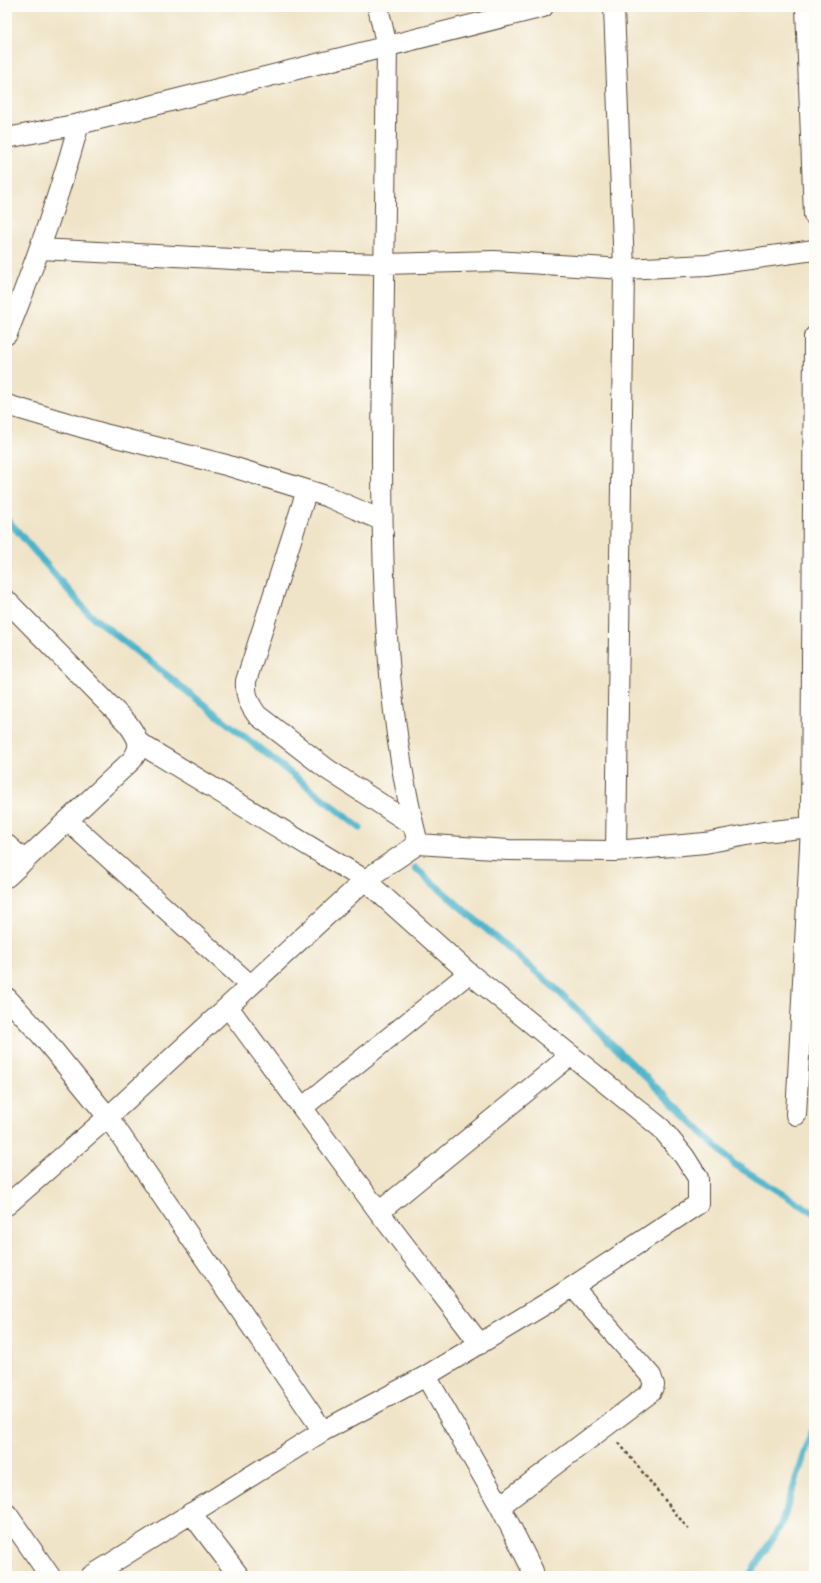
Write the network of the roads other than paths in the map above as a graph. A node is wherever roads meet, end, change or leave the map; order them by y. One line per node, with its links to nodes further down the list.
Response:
1 (378, 7): 5 (street)
2 (543, 7): 5 (street)
3 (614, 7): 12 (street)
4 (806, 7): 8 (street)
5 (388, 47): 6 (street); 11 (street)
6 (79, 124): 7 (street); 9 (street)
7 (7, 138)
8 (814, 215)
9 (40, 249): 11 (street); 13 (street)
10 (814, 250): 12 (street)
11 (384, 264): 12 (street); 18 (street)
12 (624, 269): 26 (street)
13 (7, 334)
14 (814, 337): 15 (street)
15 (814, 342): 23 (street)
16 (7, 405): 17 (street)
17 (307, 490): 18 (street); 22 (street)
18 (381, 520): 22 (street)
19 (7, 601): 20 (street)
20 (138, 743): 21 (street); 29 (street)
21 (68, 820): 27 (street); 31 (street)
22 (413, 825): 24 (street)
23 (811, 827): 26 (street); 36 (street)
24 (418, 844): 26 (street); 29 (street)
25 (7, 845): 27 (street)
26 (616, 851)
27 (25, 861): 28 (street)
28 (7, 878)
29 (365, 880): 30 (street); 31 (street)
30 (469, 973): 34 (street); 35 (street)
31 (250, 985): 33 (street)
32 (7, 998): 37 (street)
33 (228, 1007): 35 (street); 37 (street)
34 (571, 1055): 39 (street); 40 (street)
35 (303, 1107): 39 (street)
36 (796, 1115)
37 (108, 1117): 38 (street); 43 (street)
38 (7, 1205)
39 (379, 1212): 41 (street)
40 (573, 1287): 41 (street); 44 (street)
41 (480, 1344): 42 (street)
42 (426, 1376): 43 (street); 44 (street)
43 (323, 1431): 45 (street)
44 (500, 1506): 47 (street)
45 (191, 1513): 49 (street); 50 (street)
46 (7, 1514): 48 (street)
47 (533, 1571)
48 (50, 1576)
49 (91, 1576)
50 (239, 1576)

